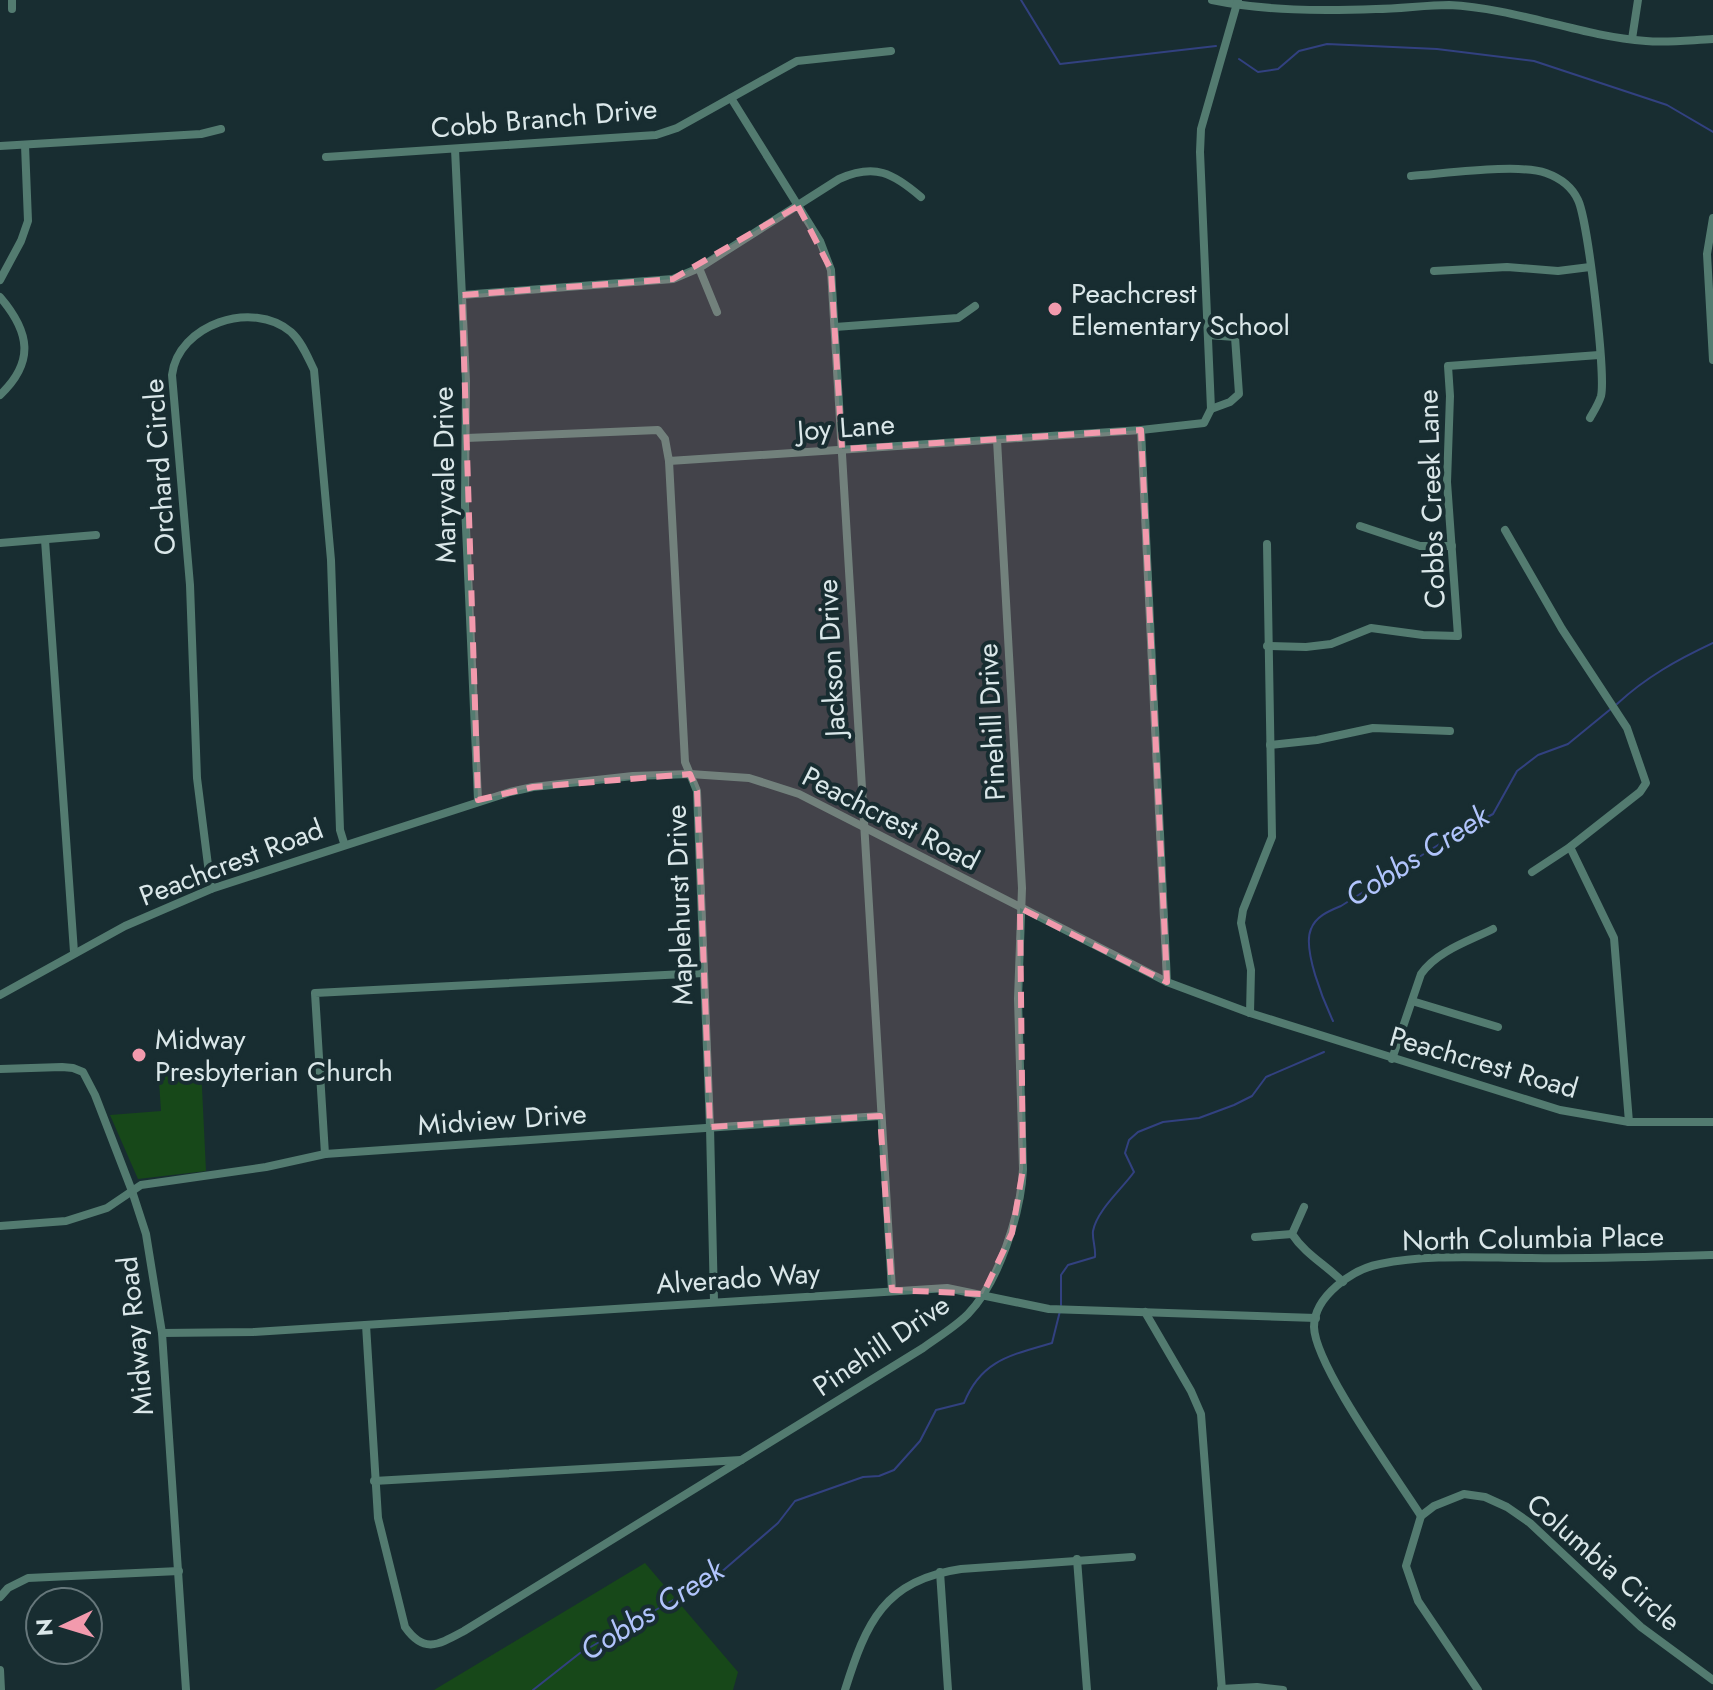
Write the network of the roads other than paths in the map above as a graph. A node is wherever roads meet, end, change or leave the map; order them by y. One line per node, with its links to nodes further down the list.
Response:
1 (1212, 0): 4 (street)
2 (1504, 0): 6 (street)
3 (1638, 0): 7 (street)
4 (1238, 3): 5 (street); 29 (street)
5 (1378, 5): 6 (street)
6 (1501, 10): 7 (street)
7 (1632, 39): 8 (street)
8 (1713, 39)
9 (891, 51): 10 (street, Cobb Branch Drive)
10 (731, 98): 14 (street, Cobb Branch Drive); 18 (street, Jackson Drive)
11 (221, 129): 12 (street)
12 (25, 145): 13 (street); 23 (street)
13 (0, 146)
14 (455, 149): 15 (street, Cobb Branch Drive); 24 (street, Maryvale Drive)
15 (326, 157)
16 (1411, 176): 20 (street)
17 (921, 197): 18 (street)
18 (798, 206): 21 (street); 28 (street, Jackson Drive)
19 (1713, 218): 31 (street)
20 (1590, 267): 22 (street); 30 (street)
21 (699, 268): 24 (street); 27 (street)
22 (1434, 271)
23 (0, 280)
24 (462, 295): 36 (street, Maryvale Drive)
25 (0, 297): 32 (street)
26 (975, 306): 28 (street)
27 (717, 312)
28 (835, 327): 38 (street, Jackson Drive)
29 (1208, 335): 33 (street); 33 (street, Joy Lane)
30 (1599, 355): 34 (street); 46 (street, Cobbs Creek Lane)
31 (1713, 360)
32 (0, 395)
33 (1211, 409): 35 (street, Joy Lane)
34 (1590, 418)
35 (1141, 430): 37 (street, Joy Lane); 61 (street)
36 (466, 438): 39 (street); 51 (street, Maryvale Drive)
37 (997, 440): 38 (street, Joy Lane); 57 (street, Pinehill Drive)
38 (842, 449): 39 (street, Joy Lane); 52 (street, Jackson Drive)
39 (669, 461): 50 (street, Maplehurst Drive)
40 (1360, 526): 46 (street)
41 (1505, 530): 54 (street)
42 (96, 535): 43 (street)
43 (45, 540): 44 (street); 59 (street)
44 (0, 543)
45 (1267, 544): 47 (street)
46 (1452, 546): 47 (street, Cobbs Creek Lane)
47 (1267, 646): 49 (street)
48 (1450, 731): 49 (street)
49 (1270, 745): 64 (street)
50 (690, 774): 51 (street, Peachcrest Road); 52 (street, Peachcrest Road); 60 (street, Maplehurst Drive)
51 (478, 800): 53 (street, Peachcrest Road)
52 (862, 826): 57 (street, Peachcrest Road); 68 (street, Jackson Drive)
53 (344, 843): 56 (street, Peachcrest Road); 56 (street, Orchard Circle)
54 (1570, 847): 55 (street); 69 (street)
55 (1532, 872)
56 (211, 889): 59 (street, Peachcrest Road)
57 (1020, 908): 61 (street, Peachcrest Road); 81 (street, Pinehill Drive)
58 (1493, 929): 63 (street)
59 (74, 952): 62 (street, Peachcrest Road)
60 (704, 973): 71 (street, Maplehurst Drive); 72 (street)
61 (1167, 982): 64 (street, Peachcrest Road)
62 (0, 995)
63 (1412, 1001): 65 (street); 66 (street)
64 (1250, 1013): 66 (street, Peachcrest Road)
65 (1498, 1027)
66 (1392, 1059): 69 (street, Peachcrest Road)
67 (0, 1069): 73 (street, Midway Road)
68 (880, 1116): 71 (street, Midview Drive); 80 (street, Jackson Drive)
69 (1629, 1122): 70 (street, Peachcrest Road)
70 (1713, 1122)
71 (710, 1127): 72 (street, Midview Drive); 82 (street, Maplehurst Drive)
72 (325, 1154): 73 (street, Midview Drive)
73 (132, 1191): 75 (street, Midview Drive); 86 (street, Midway Road)
74 (1304, 1207): 76 (street)
75 (0, 1226)
76 (1292, 1234): 77 (street); 79 (street)
77 (1255, 1237)
78 (1713, 1255): 79 (street, North Columbia Place)
79 (1343, 1282): 84 (street, North Columbia Place)
80 (892, 1290): 81 (street, Alverado Way); 82 (street, Alverado Way)
81 (983, 1294): 83 (street, Alverado Way); 87 (street, Pinehill Drive)
82 (714, 1301): 85 (street, Alverado Way)
83 (1145, 1312): 84 (street, Alverado Way); 97 (street)
84 (1316, 1318): 89 (street)
85 (366, 1325): 86 (street, Alverado Way); 88 (street, Pinehill Drive)
86 (162, 1333): 92 (street, Midway Road)
87 (742, 1460): 88 (street); 88 (street, Pinehill Drive)
88 (374, 1481)
89 (1421, 1516): 96 (street, Columbia Circle); 104 (street)
90 (1132, 1557): 91 (street)
91 (1077, 1559): 93 (street); 102 (street)
92 (179, 1571): 94 (street); 99 (street, Midway Road)
93 (940, 1572): 100 (street); 101 (street)
94 (0, 1597)
95 (0, 1670): 98 (street)
96 (1713, 1680)
97 (1222, 1689): 103 (street)
98 (1, 1690)
99 (186, 1690)
100 (845, 1690)
101 (948, 1690)
102 (1087, 1690)
103 (1283, 1690)
104 (1478, 1690)

